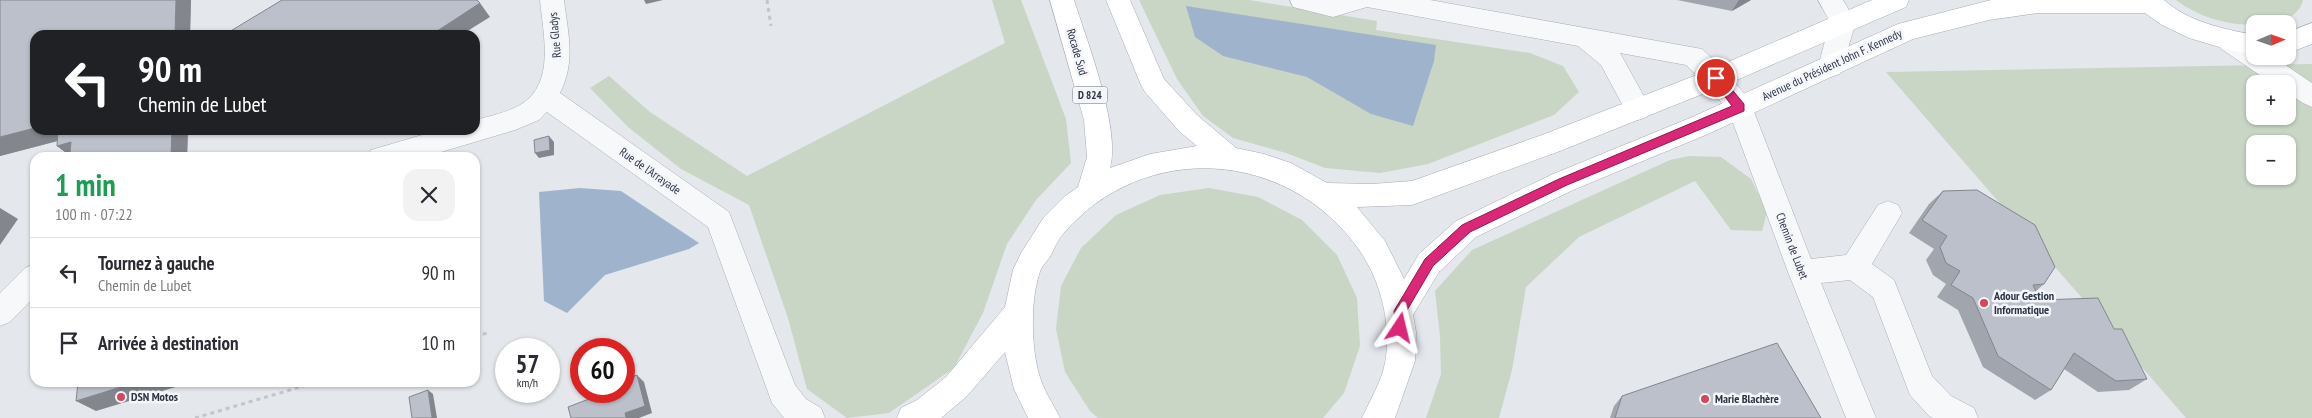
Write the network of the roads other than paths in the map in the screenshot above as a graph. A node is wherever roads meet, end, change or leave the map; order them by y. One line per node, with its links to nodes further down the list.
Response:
1 (552, 0): 18 (street, Rue Gladys)
2 (1062, 0): 25 (main road, Rocade Sud / D 824)
3 (1118, 0): 24 (main road)
4 (1302, 0): 5 (street)
5 (1359, 0)
6 (1375, 0): 11 (street, Chemin de Lubet)
7 (1897, 0): 9 (main road)
8 (2148, 1): 13 (main road); 15 (main road, Avenue du Président John F. Kennedy)
9 (1836, 11): 15 (street); 16 (main road)
10 (2312, 33): 12 (main road)
11 (1585, 37): 16 (street, Chemin de Lubet); 20 (street)
12 (2296, 40)
13 (2229, 41): 14 (main road); 17 (street)
14 (2246, 44)
15 (1830, 67): 19 (main road, Avenue du Président John F. Kennedy)
16 (1716, 78): 19 (street, Chemin de Lubet); 20 (main road)
17 (2312, 96)
18 (545, 97): 21 (street); 34 (street, Rue de l'Arrayade)
19 (1740, 108): 29 (street, Chemin de Lubet); 31 (main road, Avenue du Président John F. Kennedy)
20 (1638, 109): 26 (main road)
21 (480, 129)
22 (460, 135): 23 (street)
23 (401, 152)
24 (1228, 158): 25 (main road); 26 (main road)
25 (1090, 192): 33 (main road)
26 (1324, 194): 31 (main road)
27 (1888, 213): 28 (street)
28 (1854, 267): 29 (street); 39 (street)
29 (1802, 272): 38 (street, Chemin de Lubet)
30 (30, 282): 32 (street)
31 (1400, 311): 37 (main road)
32 (0, 313)
33 (1017, 314): 35 (main road); 36 (main road)
34 (810, 418)
35 (912, 418)
36 (1045, 418)
37 (1377, 418)
38 (1862, 418)
39 (1963, 418)

